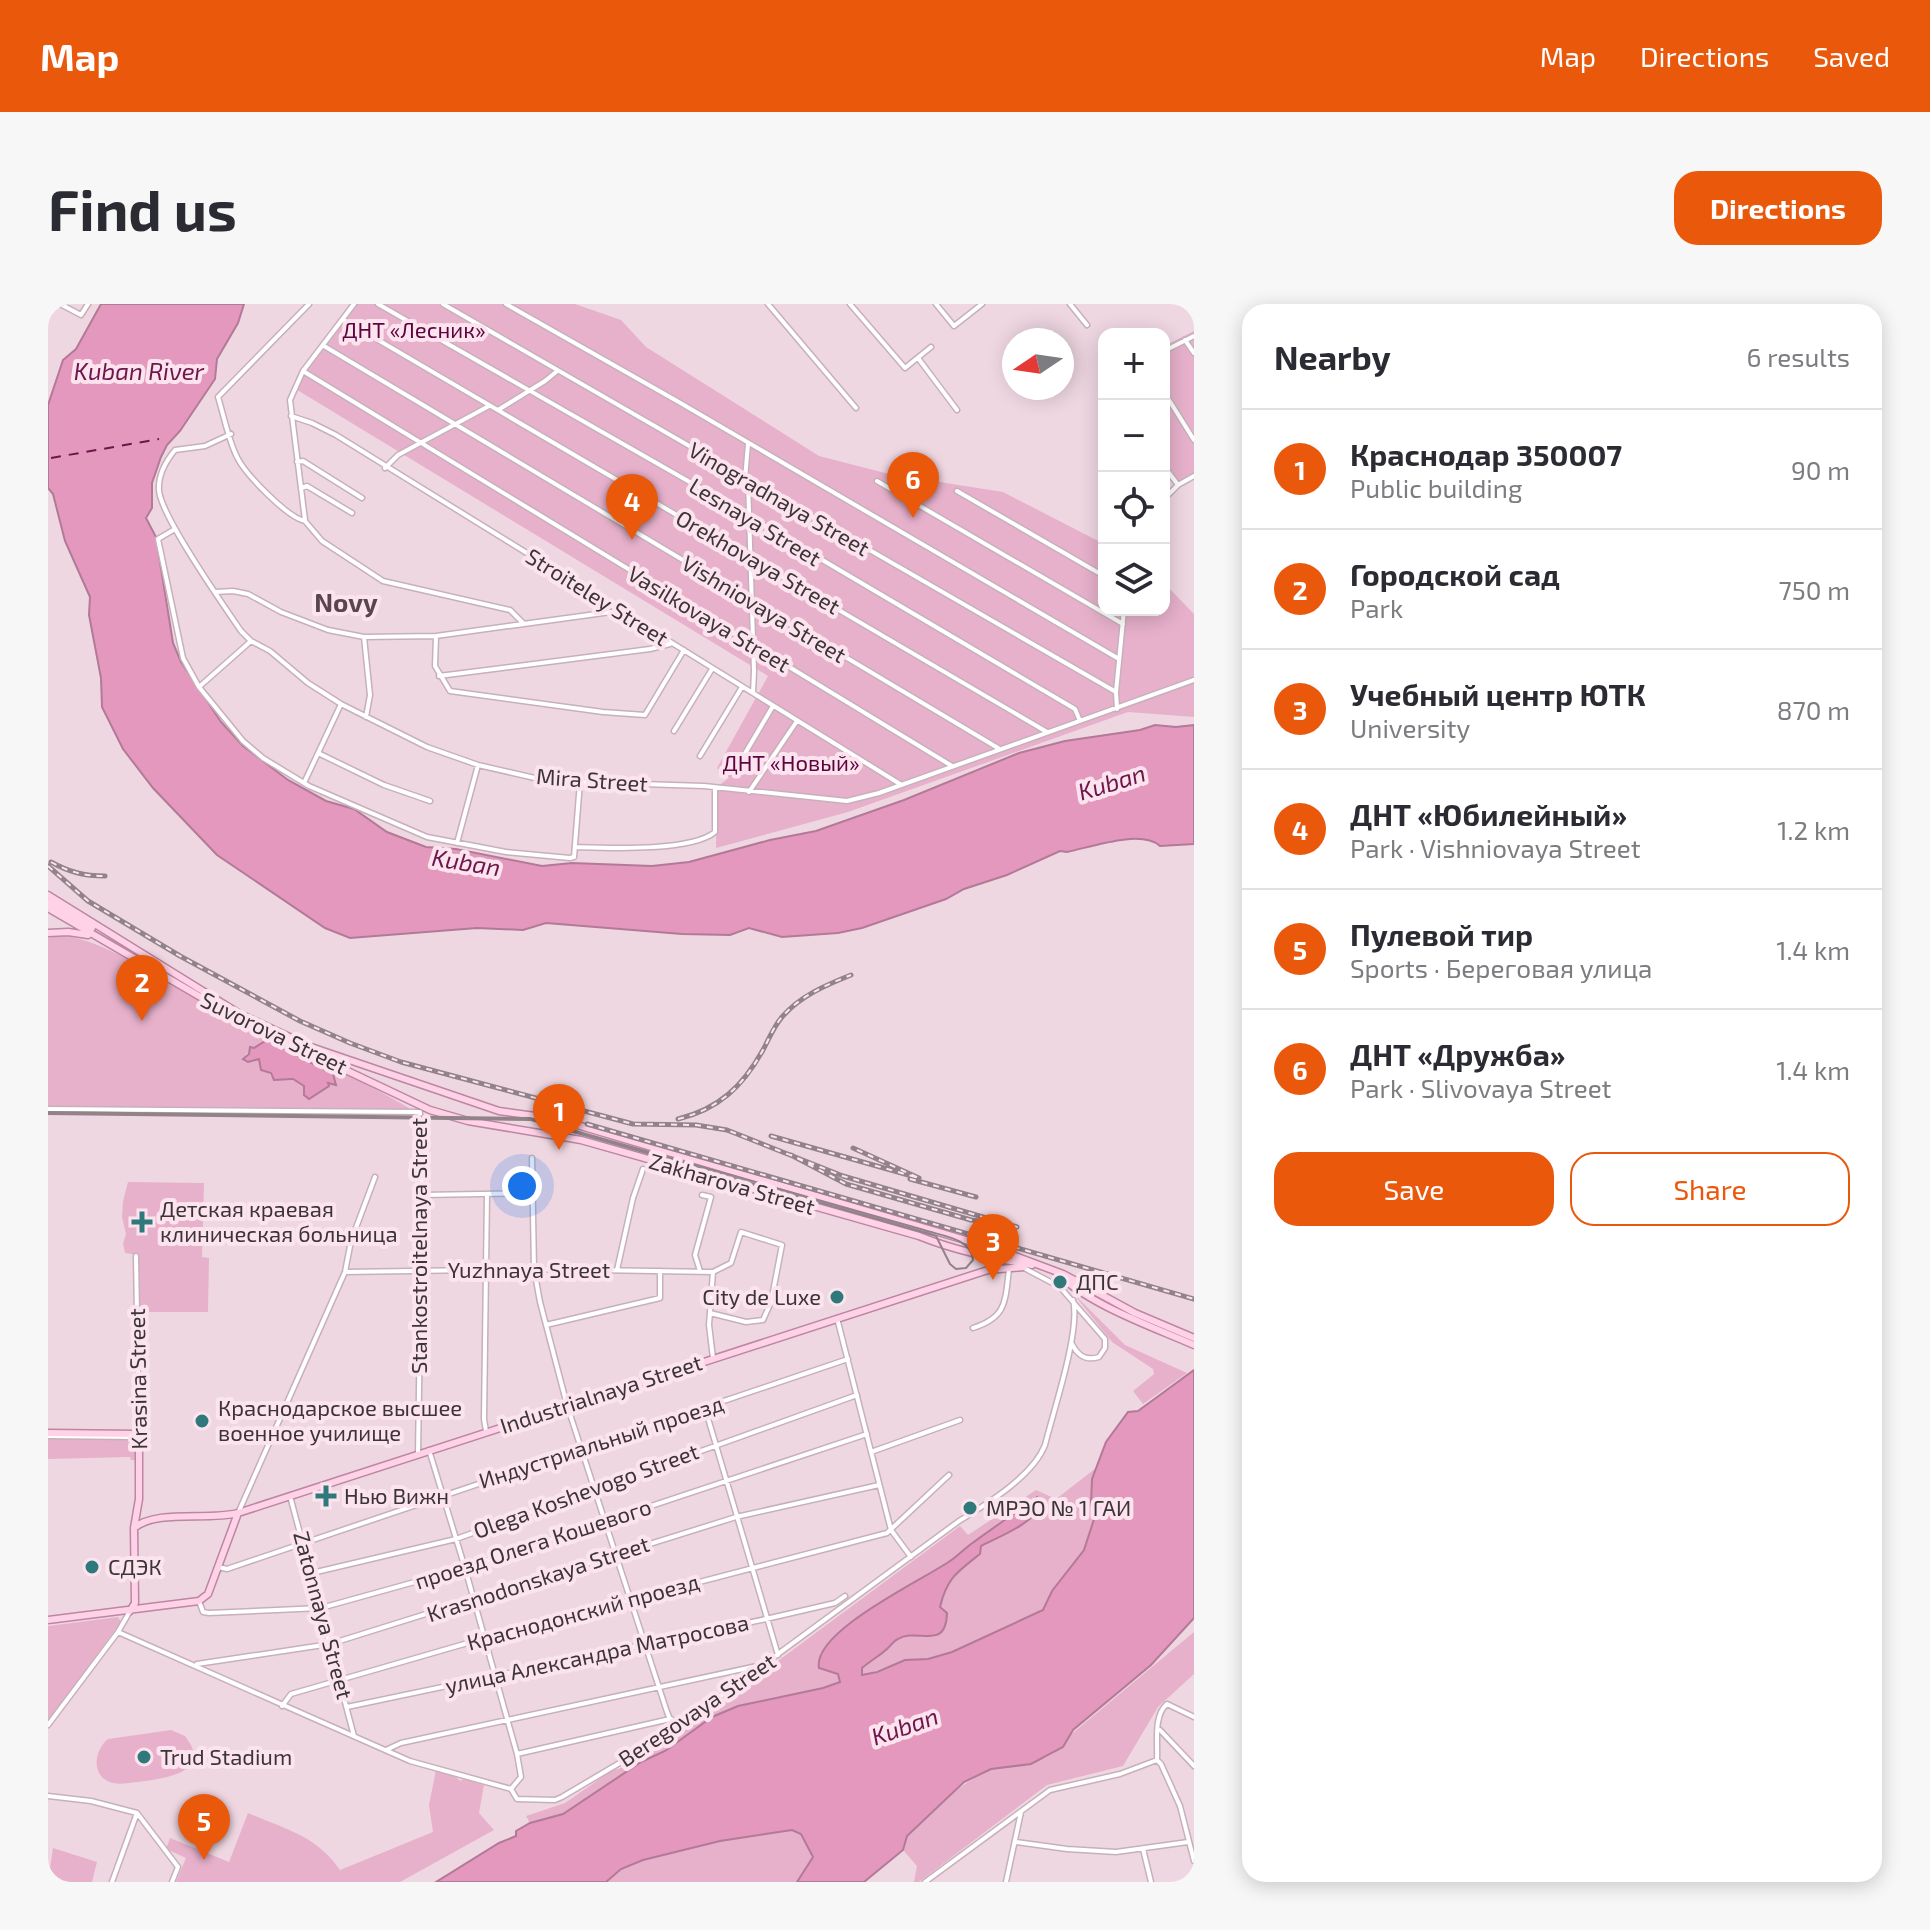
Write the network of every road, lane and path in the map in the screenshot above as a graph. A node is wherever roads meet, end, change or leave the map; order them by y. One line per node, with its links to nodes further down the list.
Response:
1 (60, 304): 2 (street)
2 (88, 304)
3 (309, 304): 32 (street)
4 (354, 304): 13 (street)
5 (380, 304): 24 (street, Lesnaya Street)
6 (443, 304): 23 (street, Vinogradnaya Street)
7 (506, 304): 35 (street)
8 (768, 304): 27 (street)
9 (850, 304): 21 (street)
10 (936, 304): 11 (street)
11 (982, 304)
12 (1070, 304): 14 (street)
13 (344, 320): 17 (street); 26 (street, Orekhovaya Street)
14 (1087, 325)
15 (1194, 336): 16 (street)
16 (1185, 340): 19 (street); 20 (street)
17 (324, 346): 22 (street); 31 (street, Vishniovaya Street)
18 (931, 347): 21 (street)
19 (1170, 348)
20 (1194, 353)
21 (918, 358): 29 (street)
22 (303, 371): 30 (street); 34 (street, Vasilkovaya Street)
23 (557, 371): 24 (street); 40 (street, Vinogradnaya Street)
24 (530, 390): 28 (street); 48 (street, Lesnaya Street)
25 (1169, 400): 33 (street)
26 (491, 406): 28 (street, Orekhovaya Street); 31 (street)
27 (856, 408)
28 (498, 410): 51 (street, Orekhovaya Street)
29 (957, 410)
30 (291, 416): 36 (street); 37 (street, Stroiteley Street)
31 (456, 425): 34 (street); 54 (street, Vishniovaya Street)
32 (231, 434): 49 (street); 50 (street, Mira Street)
33 (1194, 440)
34 (420, 443): 37 (street); 63 (street, Vasilkovaya Street)
35 (748, 444): 40 (street); 65 (street)
36 (297, 462): 43 (street); 46 (street)
37 (385, 468): 55 (street, Stroiteley Street)
38 (1168, 472): 42 (street)
39 (1194, 476): 42 (street)
40 (746, 480): 48 (street); 71 (street, Vinogradnaya Street)
41 (877, 481): 58 (street)
42 (1178, 485): 45 (street)
43 (301, 488): 47 (street); 49 (street)
44 (957, 491): 52 (street)
45 (1170, 493)
46 (362, 498)
47 (352, 513)
48 (749, 519): 51 (street); 78 (street, Lesnaya Street)
49 (305, 521): 57 (street)
50 (176, 528): 53 (street, Mira Street); 69 (street)
51 (749, 557): 54 (street); 80 (street, Orekhovaya Street)
52 (1098, 573)
53 (215, 592): 60 (street); 61 (street, Mira Street)
54 (751, 601): 63 (street); 81 (street, Vishniovaya Street)
55 (621, 610): 57 (street); 62 (street, Stroiteley Street)
56 (1124, 616): 58 (street)
57 (523, 623): 59 (street)
58 (1123, 624): 65 (street)
59 (436, 636): 60 (street); 67 (street)
60 (364, 637): 76 (street)
61 (251, 641): 69 (street); 73 (street, Mira Street)
62 (672, 643): 64 (street, Stroiteley Street); 67 (street)
63 (753, 645): 72 (street); 85 (street, Vasilkovaya Street)
64 (684, 650): 66 (street, Stroiteley Street); 67 (street)
65 (1119, 659): 71 (street)
66 (712, 669): 70 (street, Stroiteley Street); 79 (street)
67 (439, 676)
68 (1194, 680): 75 (street, Mira Street)
69 (199, 687): 88 (street)
70 (742, 687): 72 (street, Stroiteley Street); 83 (street)
71 (1116, 692): 75 (street)
72 (753, 693): 74 (street, Stroiteley Street)
73 (341, 704): 76 (street, Mira Street); 82 (street)
74 (773, 706): 77 (street, Stroiteley Street); 86 (street)
75 (1117, 709): 78 (street, Mira Street)
76 (366, 717): 84 (street, Mira Street)
77 (798, 721): 89 (street, Stroiteley Street); 91 (street)
78 (1080, 721): 80 (street, Mira Street)
79 (674, 731)
80 (1047, 732): 81 (street, Mira Street)
81 (998, 748): 85 (street, Mira Street)
82 (318, 753): 88 (street); 92 (street)
83 (700, 756)
84 (478, 765): 87 (street, Mira Street); 93 (street)
85 (952, 766): 89 (street, Mira Street)
86 (734, 772)
87 (580, 782): 90 (street, Mira Street); 94 (street)
88 (304, 783): 93 (street)
89 (900, 784): 91 (street, Mira Street)
90 (715, 788): 91 (street, Mira Street); 94 (street)
91 (749, 792)
92 (430, 801)
93 (457, 843): 94 (street)
94 (575, 847)
95 (48, 895): 99 (main road, Suvorova Street)
96 (48, 906): 97 (main road); 98 (main road, Suvorova Street); 99 (main road, Suvorova Street)
97 (48, 931): 98 (main road)
98 (112, 946): 103 (main road, Suvorova Street)
99 (151, 961): 100 (main road, Suvorova Street)
100 (425, 1088): 101 (main road, Zakharova Street); 103 (main road, Stankostroitelnaya Street)
101 (452, 1107): 103 (main road, Zakharova Street); 111 (main road, Zakharova Street); 112 (main road, Zakharova Street)
102 (48, 1109): 103 (street, Zakharova Street)
103 (419, 1109): 109 (street, Stankostroitelnaya Street)
104 (532, 1158): 107 (street)
105 (643, 1169): 120 (street)
106 (375, 1177): 125 (street)
107 (532, 1193): 108 (street); 118 (street)
108 (487, 1194): 109 (street); 119 (street)
109 (422, 1195): 122 (street, Stankostroitelnaya Street)
110 (702, 1195): 124 (street)
111 (999, 1250): 114 (main road); 115 (main road, Zakharova Street)
112 (977, 1255): 114 (main road, Zakharova Street); 121 (main road)
113 (136, 1256): 147 (street, Krasina Street)
114 (996, 1259): 115 (main road, Zakharova Street)
115 (1009, 1260): 116 (main road, Zakharova Street); 117 (main road, Industrialnaya Street); 121 (main road, Industrialnaya Street); 134 (street)
116 (1043, 1266): 117 (main road, Industrialnaya Street); 131 (main road, Zakharova Street)
117 (1022, 1267): 127 (street)
118 (534, 1269): 119 (street, Yuzhnaya Street); 120 (street, Yuzhnaya Street); 133 (street)
119 (487, 1270): 122 (street, Yuzhnaya Street); 144 (street)
120 (617, 1270): 123 (street, Yuzhnaya Street)
121 (988, 1270): 130 (main road, Industrialnaya Street)
122 (421, 1271): 125 (street, Yuzhnaya Street); 152 (street, Stankostroitelnaya Street)
123 (660, 1271): 124 (street, Yuzhnaya Street); 133 (street)
124 (700, 1271): 126 (street, Yuzhnaya Street)
125 (345, 1272): 160 (street)
126 (713, 1272): 128 (street); 128 (street)
127 (1073, 1300): 129 (street); 132 (street)
128 (710, 1313): 138 (street)
129 (1085, 1315): 132 (street); 136 (street)
130 (837, 1318): 138 (main road, Industrialnaya Street); 139 (street)
131 (1141, 1318): 135 (main road); 137 (main road)
132 (1075, 1320): 136 (street)
133 (546, 1325): 141 (street)
134 (973, 1328)
135 (1194, 1338)
136 (1072, 1342): 171 (street, Beregovaya Street)
137 (1194, 1345)
138 (713, 1358): 141 (main road, Industrialnaya Street)
139 (848, 1359): 140 (street); 142 (street, Индустриальный проезд)
140 (857, 1395): 146 (street); 148 (street, Olega Koshevogo Street)
141 (567, 1405): 144 (main road, Industrialnaya Street); 149 (street)
142 (705, 1408): 148 (street); 149 (street, Индустриальный проезд)
143 (960, 1420): 151 (street)
144 (486, 1431): 150 (main road, Industrialnaya Street)
145 (48, 1434): 147 (main road)
146 (867, 1434): 151 (street); 154 (street, проезд Олега Кошевого)
147 (140, 1437): 159 (main road, Krasina Street)
148 (716, 1444): 154 (street); 156 (street, Olega Koshevogo Street)
149 (583, 1449): 156 (street); 157 (street, Индустриальный проезд)
150 (429, 1450): 152 (main road, Industrialnaya Street); 157 (street)
151 (871, 1452): 155 (street)
152 (418, 1454): 158 (main road, Industrialnaya Street)
153 (949, 1475): 166 (street)
154 (726, 1481): 162 (street); 164 (street, проезд Олега Кошевого)
155 (879, 1485): 162 (street, Krasnodonskaya Street); 166 (street)
156 (596, 1489): 164 (street); 168 (street, Olega Koshevogo Street)
157 (443, 1495): 168 (street); 169 (street, Индустриальный проезд)
158 (290, 1496): 160 (main road, Industrialnaya Street); 169 (street, Zatonnaya Street)
159 (139, 1502): 163 (main road, Krasina Street); 165 (main road, Krasina Street)
160 (238, 1513): 161 (main road, Industrialnaya Street); 167 (main road)
161 (225, 1516): 163 (main road, Industrialnaya Street); 167 (main road)
162 (736, 1517): 170 (street, Krasnodonskaya Street); 173 (street)
163 (148, 1519): 165 (main road)
164 (607, 1522): 170 (street); 174 (street, проезд Олега Кошевого)
165 (134, 1528): 181 (main road, Krasina Street)
166 (891, 1530): 171 (street); 173 (street, Краснодонский проезд)
167 (232, 1532): 172 (main road)
168 (456, 1539): 174 (street); 175 (street, Olega Koshevogo Street)
169 (304, 1542): 172 (street, Индустриальный проезд); 175 (street, Zatonnaya Street)
170 (617, 1554): 177 (street, Krasnodonskaya Street); 178 (street)
171 (911, 1557): 188 (street, Beregovaya Street)
172 (218, 1567): 179 (main road)
173 (751, 1567): 178 (street, Краснодонский проезд); 182 (street)
174 (465, 1568): 177 (street); 180 (street, проезд Олега Кошевого)
175 (312, 1573): 180 (street, Zatonnaya Street)
176 (845, 1596): 182 (street, улица Александра Матросова)
177 (474, 1600): 185 (street); 186 (street, Krasnodonskaya Street)
178 (630, 1600): 185 (street, Краснодонский проезд); 187 (street)
179 (199, 1601): 180 (street, проезд Олега Кошевого); 181 (main road)
180 (321, 1608): 186 (street, Zatonnaya Street)
181 (130, 1611): 183 (main road); 184 (street)
182 (766, 1619): 187 (street, улица Александра Матросова); 188 (street)
183 (48, 1620)
184 (118, 1632): 190 (street, Beregovaya Street); 200 (street)
185 (485, 1638): 191 (street); 192 (street, Краснодонский проезд)
186 (330, 1644): 190 (street, Krasnodonskaya Street); 192 (street, Zatonnaya Street)
187 (644, 1644): 191 (street, улица Александра Матросова); 193 (street)
188 (778, 1656): 189 (street, Beregovaya Street)
189 (768, 1663): 193 (street); 199 (street, Beregovaya Street)
190 (195, 1665): 194 (street, Beregovaya Street)
191 (496, 1675): 195 (street, улица Александра Матросова); 197 (street)
192 (340, 1680): 194 (street, Краснодонский проезд); 195 (street, Zatonnaya Street)
193 (659, 1688): 197 (street); 198 (street)
194 (282, 1706): 202 (street, Beregovaya Street)
195 (347, 1707): 202 (street, Zatonnaya Street)
196 (1194, 1717): 201 (street)
197 (508, 1719): 203 (street); 204 (street)
198 (670, 1719): 199 (street); 204 (street)
199 (684, 1723): 207 (street, Beregovaya Street)
200 (48, 1725)
201 (1159, 1728): 205 (street); 206 (street)
202 (354, 1736): 203 (street, Beregovaya Street)
203 (386, 1750): 207 (street, Beregovaya Street)
204 (517, 1754): 207 (street)
205 (1157, 1760): 209 (street); 212 (street)
206 (1194, 1766)
207 (511, 1789)
208 (48, 1796): 210 (street)
209 (1021, 1810): 211 (street); 217 (street)
210 (137, 1813): 215 (street); 216 (street)
211 (1016, 1842): 213 (street); 218 (street)
212 (1188, 1842): 213 (street); 214 (street)
213 (1143, 1848): 219 (street)
214 (1194, 1861)
215 (112, 1882)
216 (172, 1882)
217 (925, 1882)
218 (1006, 1882)
219 (1151, 1882)

